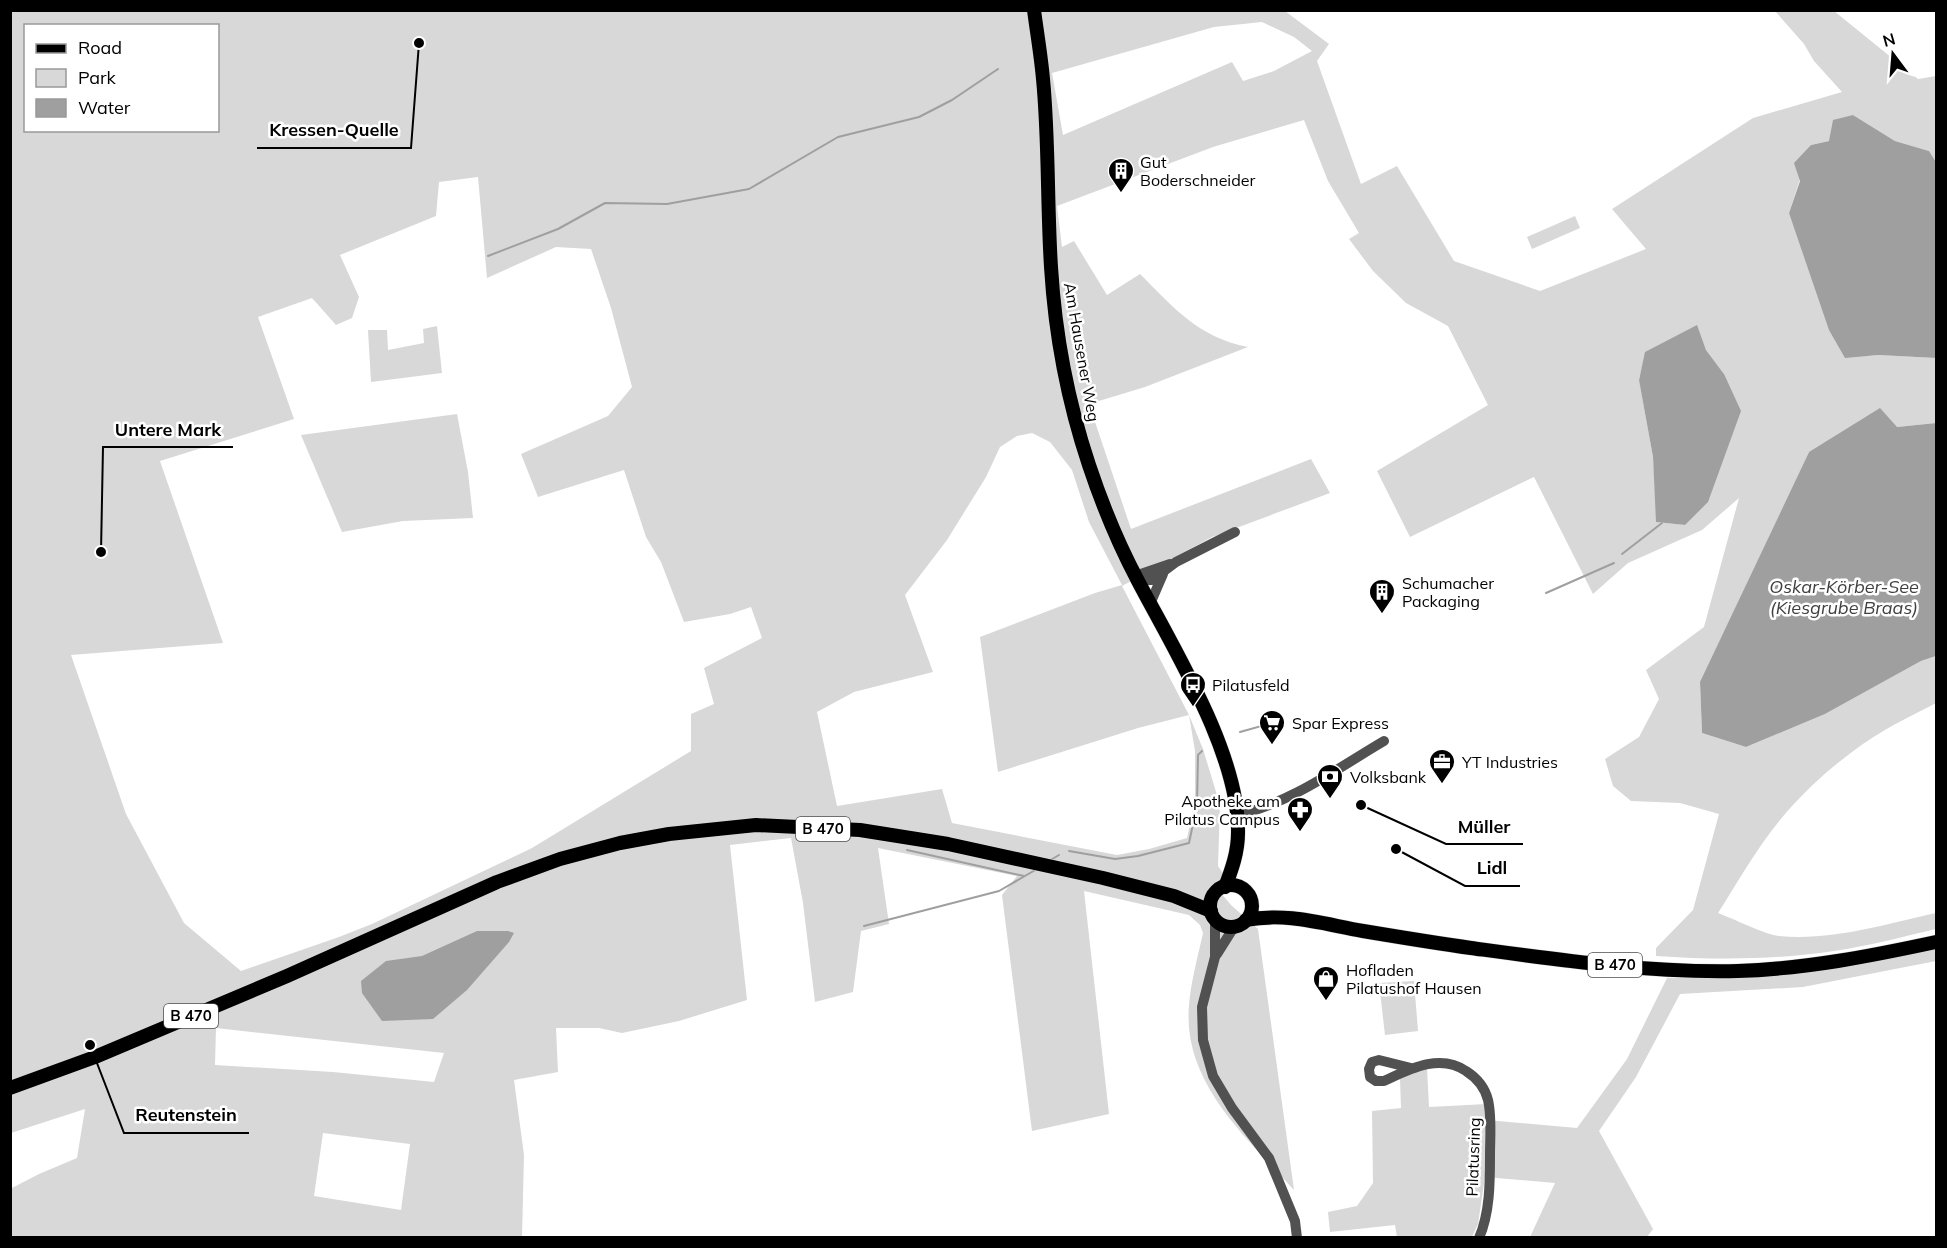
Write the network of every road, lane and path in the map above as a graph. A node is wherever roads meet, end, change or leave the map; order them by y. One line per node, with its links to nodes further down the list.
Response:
1 (1034, 10): 5 (main road, Am Hausener Weg)
2 (1235, 532): 3 (street)
3 (1176, 562): 4 (street); 5 (street)
4 (1165, 572): 5 (street); 6 (street)
5 (1136, 578): 6 (main road, Am Hausener Weg)
6 (1150, 604): 8 (main road, Am Hausener Weg)
7 (1384, 741): 8 (street)
8 (1237, 815): 9 (main road, Am Hausener Weg)
9 (1237, 851): 10 (main road); 11 (main road)
10 (1243, 890): 11 (main road); 13 (main road)
11 (1219, 891): 12 (main road, B 470); 14 (main road)
12 (1174, 896): 14 (main road, B 470); 20 (main road, B 470)
13 (1251, 902): 15 (main road, B 470); 16 (main road)
14 (1213, 916): 16 (main road); 18 (street)
15 (1282, 916): 16 (main road, B 470); 17 (main road, B 470)
16 (1240, 923): 18 (street)
17 (1936, 942)
18 (1215, 957): 21 (street)
19 (1412, 1068): 22 (street, Pilatusring)
20 (10, 1088)
21 (1298, 1238)
22 (1479, 1238)

